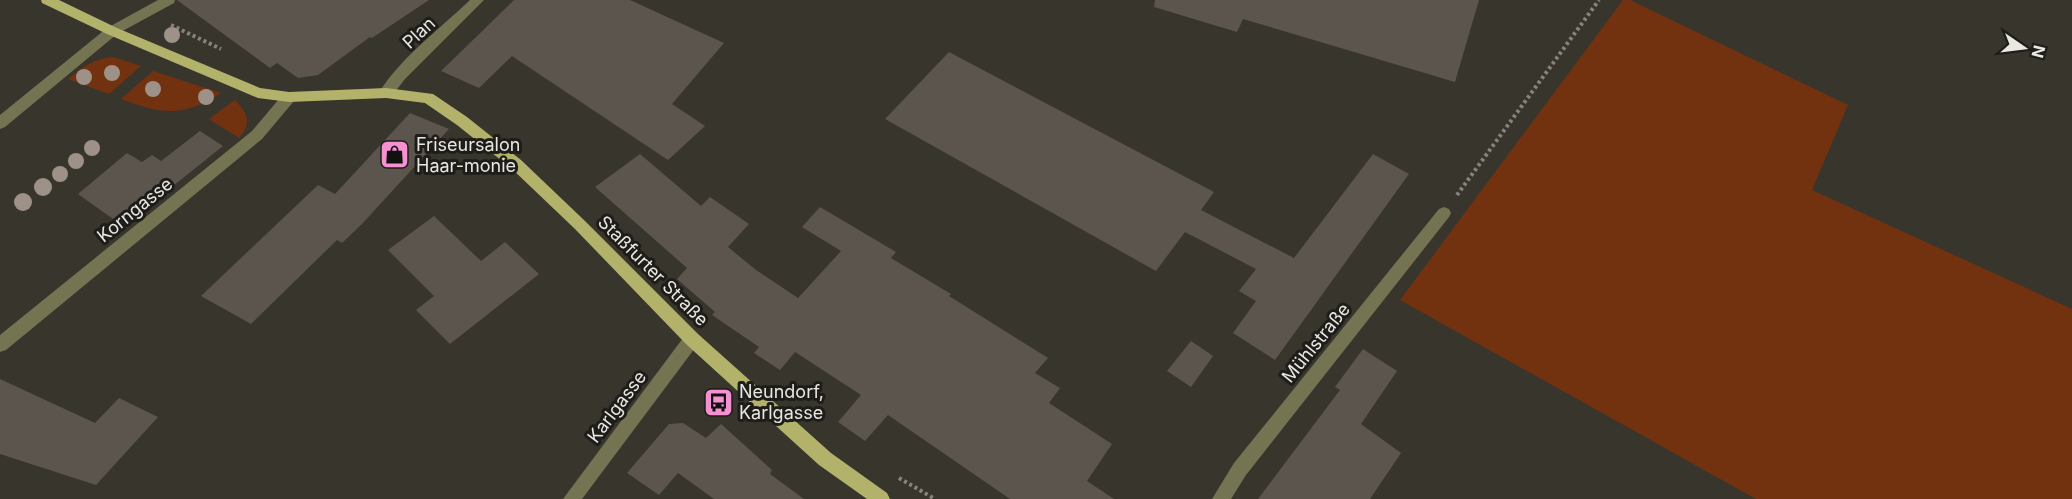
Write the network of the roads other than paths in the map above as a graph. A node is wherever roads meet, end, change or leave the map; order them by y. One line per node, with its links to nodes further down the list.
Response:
1 (47, 0): 4 (main road, Staßfurter Straße)
2 (169, 0): 4 (street)
3 (478, 0): 5 (street, Plan)
4 (112, 32): 6 (main road, Staßfurter Straße); 7 (street)
5 (386, 93): 6 (main road, Staßfurter Straße); 9 (main road, Staßfurter Straße)
6 (289, 98): 10 (street, Korngasse)
7 (0, 123)
8 (1444, 213): 13 (street, Mühlstraße)
9 (692, 339): 11 (street, Karlgasse); 12 (main road, Staßfurter Straße)
10 (0, 345)
11 (572, 499)
12 (881, 499)
13 (1221, 499)

